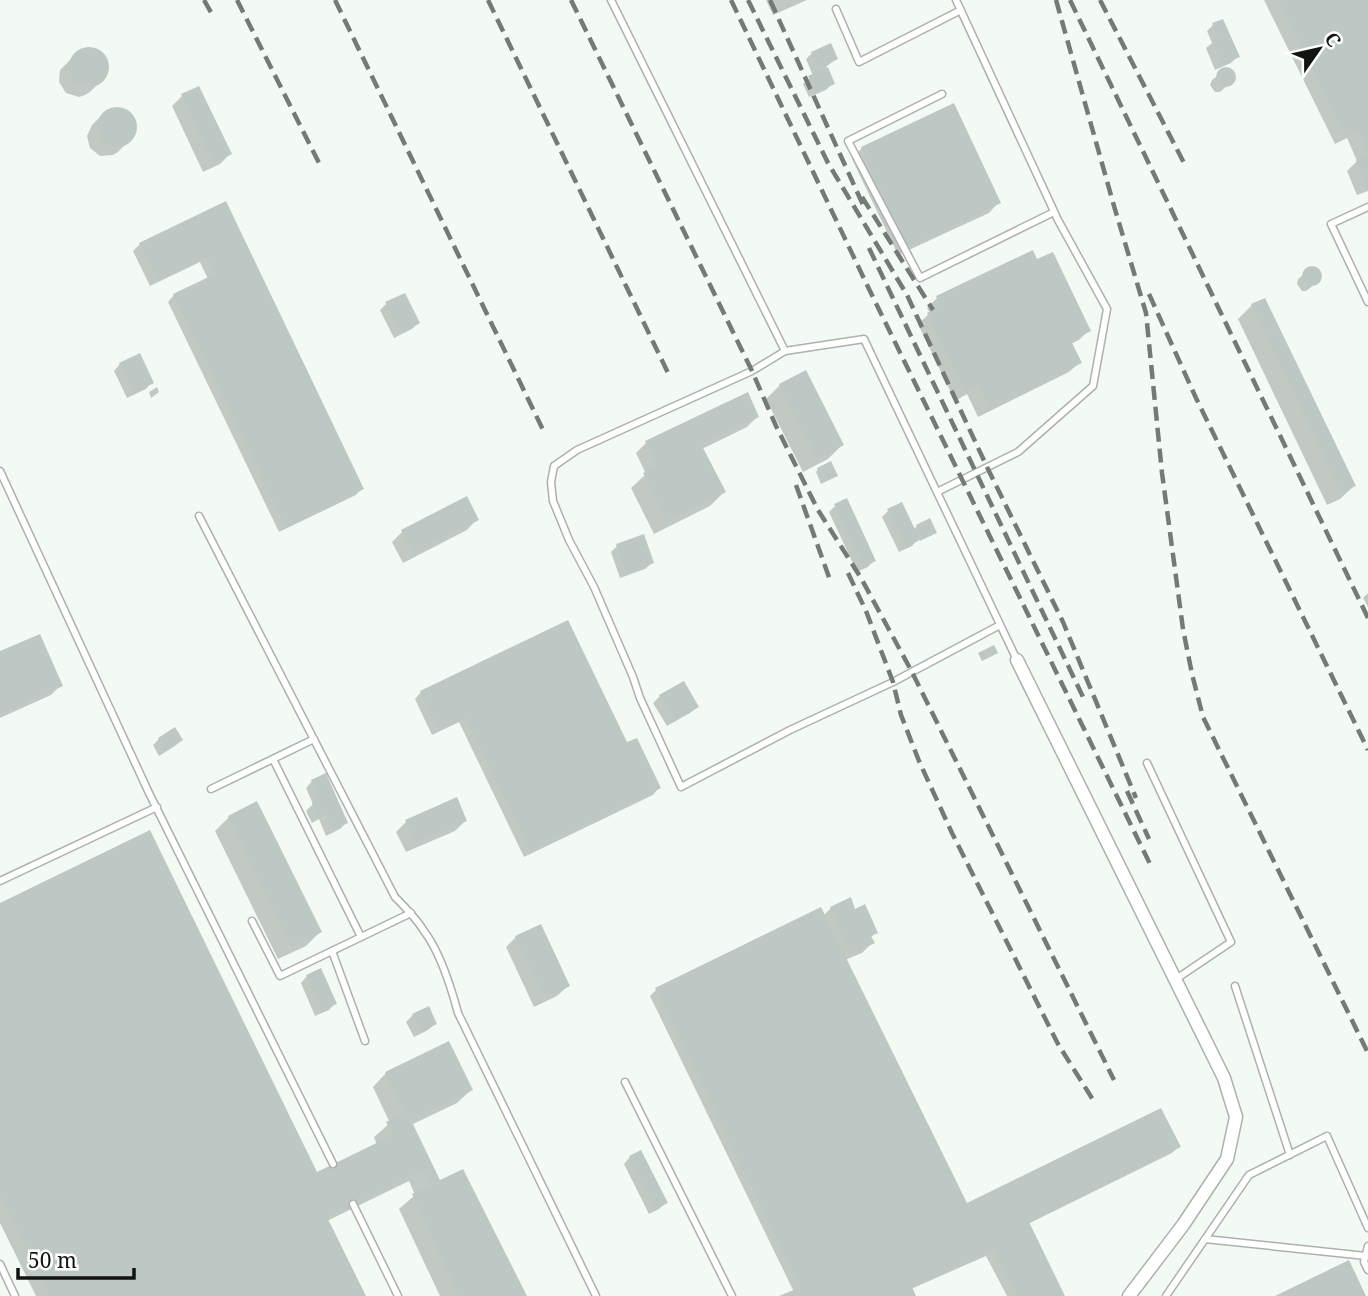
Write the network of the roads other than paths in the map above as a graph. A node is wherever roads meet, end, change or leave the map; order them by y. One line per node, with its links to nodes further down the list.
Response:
1 (611, 0): 9 (lane)
2 (956, 0): 4 (lane)
3 (836, 9): 4 (lane)
4 (961, 10): 7 (lane)
5 (942, 94): 7 (lane)
6 (1368, 207): 8 (lane)
7 (1054, 212): 11 (lane)
8 (1368, 302)
9 (785, 351): 11 (lane); 13 (lane)
10 (0, 471): 19 (lane)
11 (937, 492): 13 (lane)
12 (199, 516): 15 (lane)
13 (1000, 625): 14 (lane)
14 (1017, 660): 25 (street)
15 (314, 739): 16 (lane); 21 (lane)
16 (274, 759): 18 (lane); 23 (lane)
17 (1147, 763): 25 (lane)
18 (211, 789)
19 (157, 807): 20 (lane); 30 (lane)
20 (0, 881)
21 (411, 913): 23 (lane); 40 (lane)
22 (252, 921): 24 (lane)
23 (361, 937): 24 (lane)
24 (332, 951): 27 (lane)
25 (1174, 980): 42 (street)
26 (1235, 986): 29 (lane)
27 (365, 1041)
28 (625, 1082): 41 (lane)
29 (1290, 1155): 32 (lane); 33 (lane)
30 (333, 1164)
31 (353, 1205): 39 (lane)
32 (1368, 1228)
33 (1205, 1240): 35 (lane); 43 (lane)
34 (1368, 1246): 35 (lane)
35 (1366, 1256): 37 (lane)
36 (0, 1264): 38 (lane)
37 (1368, 1270)
38 (15, 1296)
39 (398, 1296)
40 (596, 1296)
41 (732, 1296)
42 (1129, 1296)
43 (1166, 1296)

